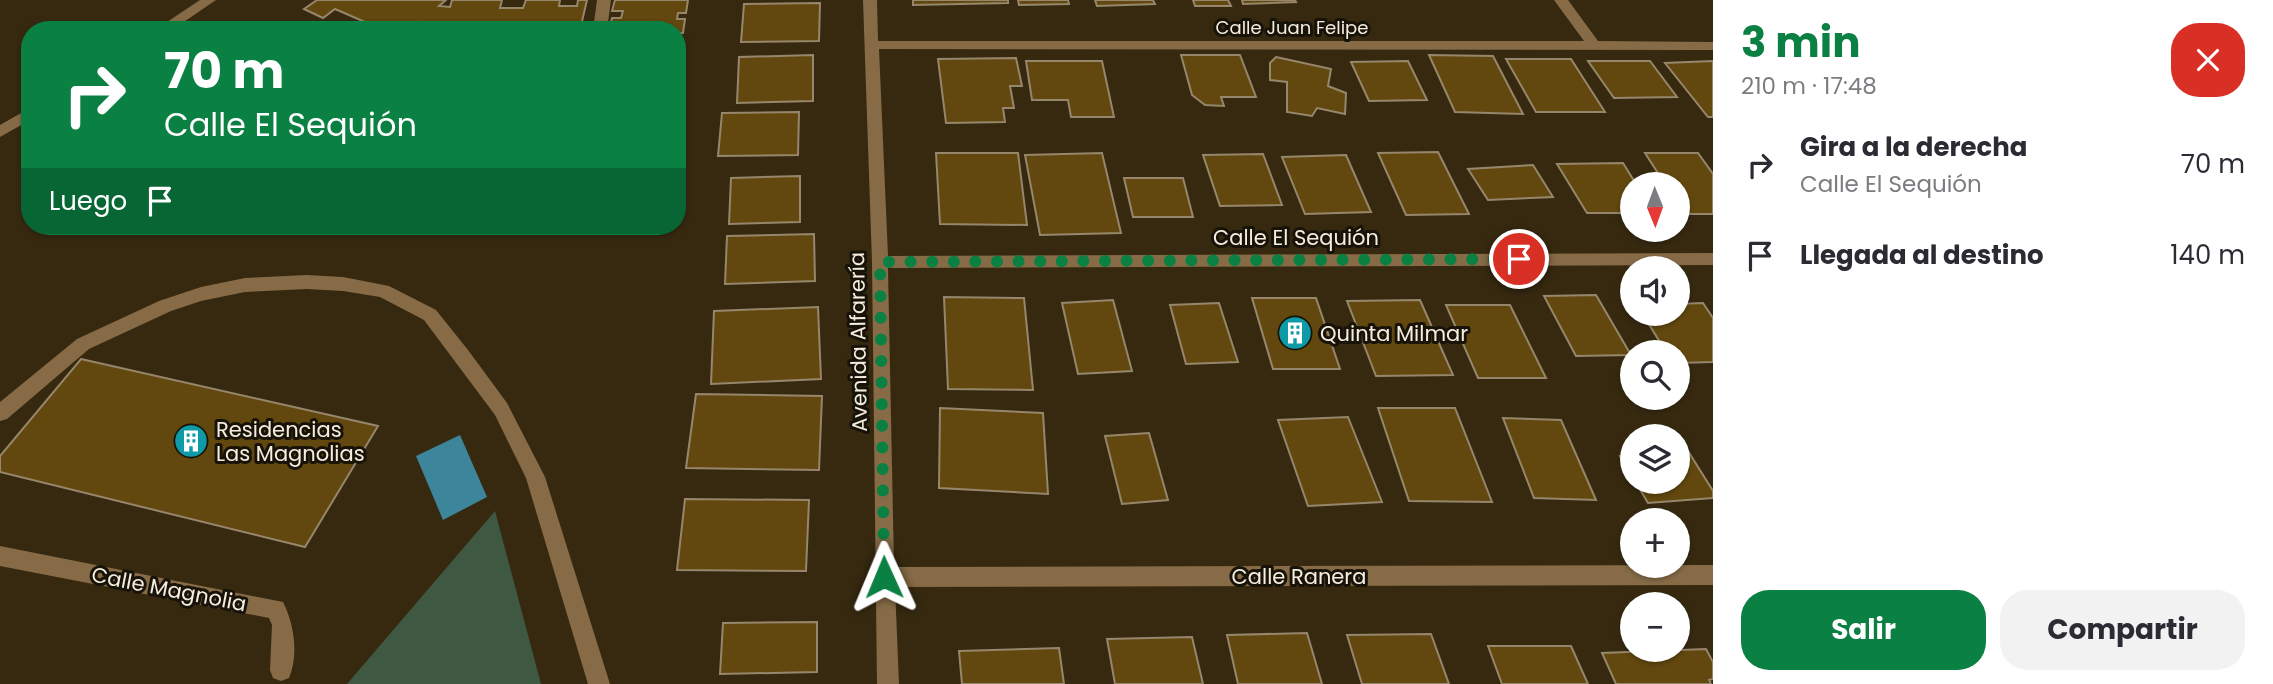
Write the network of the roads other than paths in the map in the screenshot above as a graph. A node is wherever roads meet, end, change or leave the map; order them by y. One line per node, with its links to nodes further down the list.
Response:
1 (209, 0): 5 (street)
2 (604, 0): 6 (street)
3 (870, 0): 7 (street, Avenida Alfarería)
4 (1561, 0): 8 (street)
5 (176, 21)
6 (601, 21)
7 (872, 45): 8 (street, Calle Juan Felipe); 13 (street, Avenida Alfarería)
8 (1594, 46): 9 (street, Calle Juan Felipe)
9 (1713, 46)
10 (21, 119): 11 (street)
11 (0, 132)
12 (1713, 258): 13 (street, Calle El Sequión)
13 (880, 262): 17 (street, Avenida Alfarería)
14 (0, 413): 19 (street)
15 (0, 556): 18 (street, Calle Magnolia)
16 (1713, 575): 17 (street, Calle Ranera)
17 (884, 577): 20 (street, Avenida Alfarería)
18 (281, 670)
19 (599, 684)
20 (888, 684)

